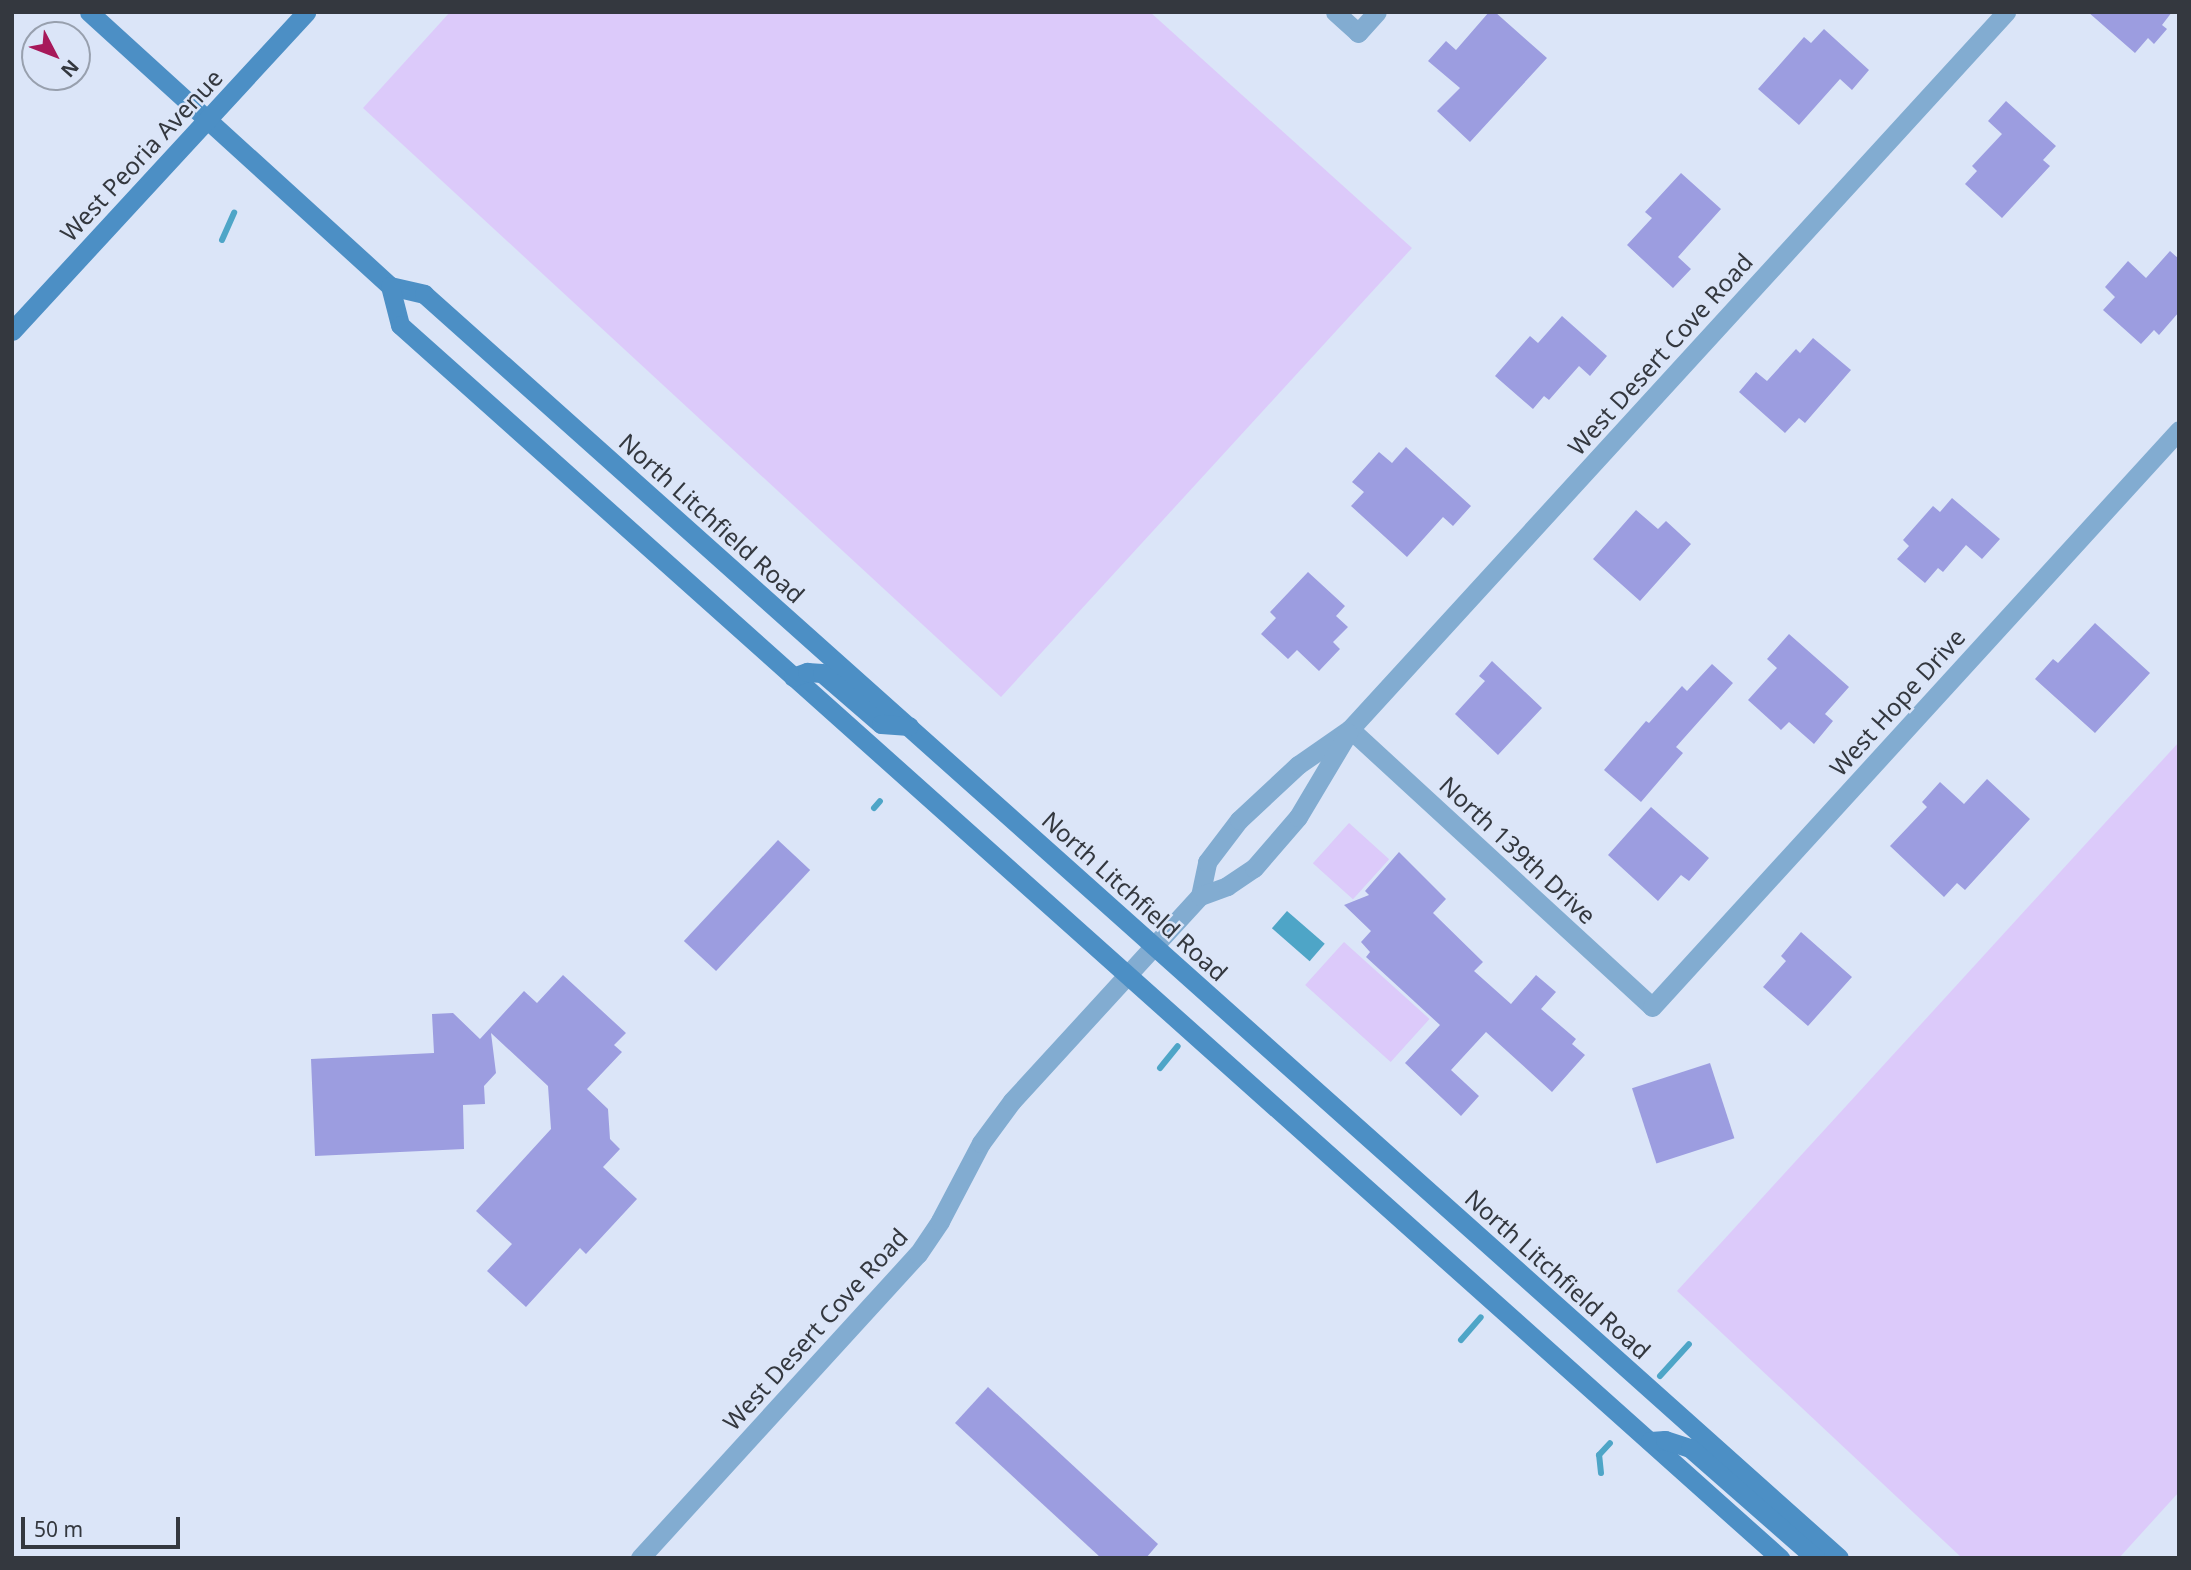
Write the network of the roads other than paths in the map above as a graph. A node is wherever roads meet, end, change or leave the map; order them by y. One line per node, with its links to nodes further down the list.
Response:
1 (89, 12): 6 (main road, North Litchfield Road)
2 (306, 12): 6 (main road, West Peoria Avenue)
3 (1335, 12): 4 (street)
4 (1377, 12)
5 (2006, 12): 12 (street, West Desert Cove Road)
6 (207, 120): 7 (main road, North Litchfield Road); 8 (main road, West Peoria Avenue)
7 (390, 286): 10 (main road); 11 (main road, North Litchfield Road)
8 (12, 331)
9 (2179, 430): 16 (street, West Hope Drive)
10 (793, 677): 11 (main road); 15 (main road)
11 (909, 726): 14 (main road, North Litchfield Road)
12 (1350, 729): 13 (street, West Desert Cove Road); 13 (street, West Desert Cove Road); 16 (street, North 139th Drive)
13 (1200, 896): 14 (street, West Desert Cove Road)
14 (1153, 946): 15 (street, West Desert Cove Road); 21 (main road, North Litchfield Road)
15 (1127, 974): 17 (main road); 18 (street, West Desert Cove Road)
16 (1652, 1007)
17 (1650, 1441): 19 (main road); 20 (main road)
18 (640, 1558)
19 (1780, 1558)
20 (1815, 1558)
21 (1839, 1558)

